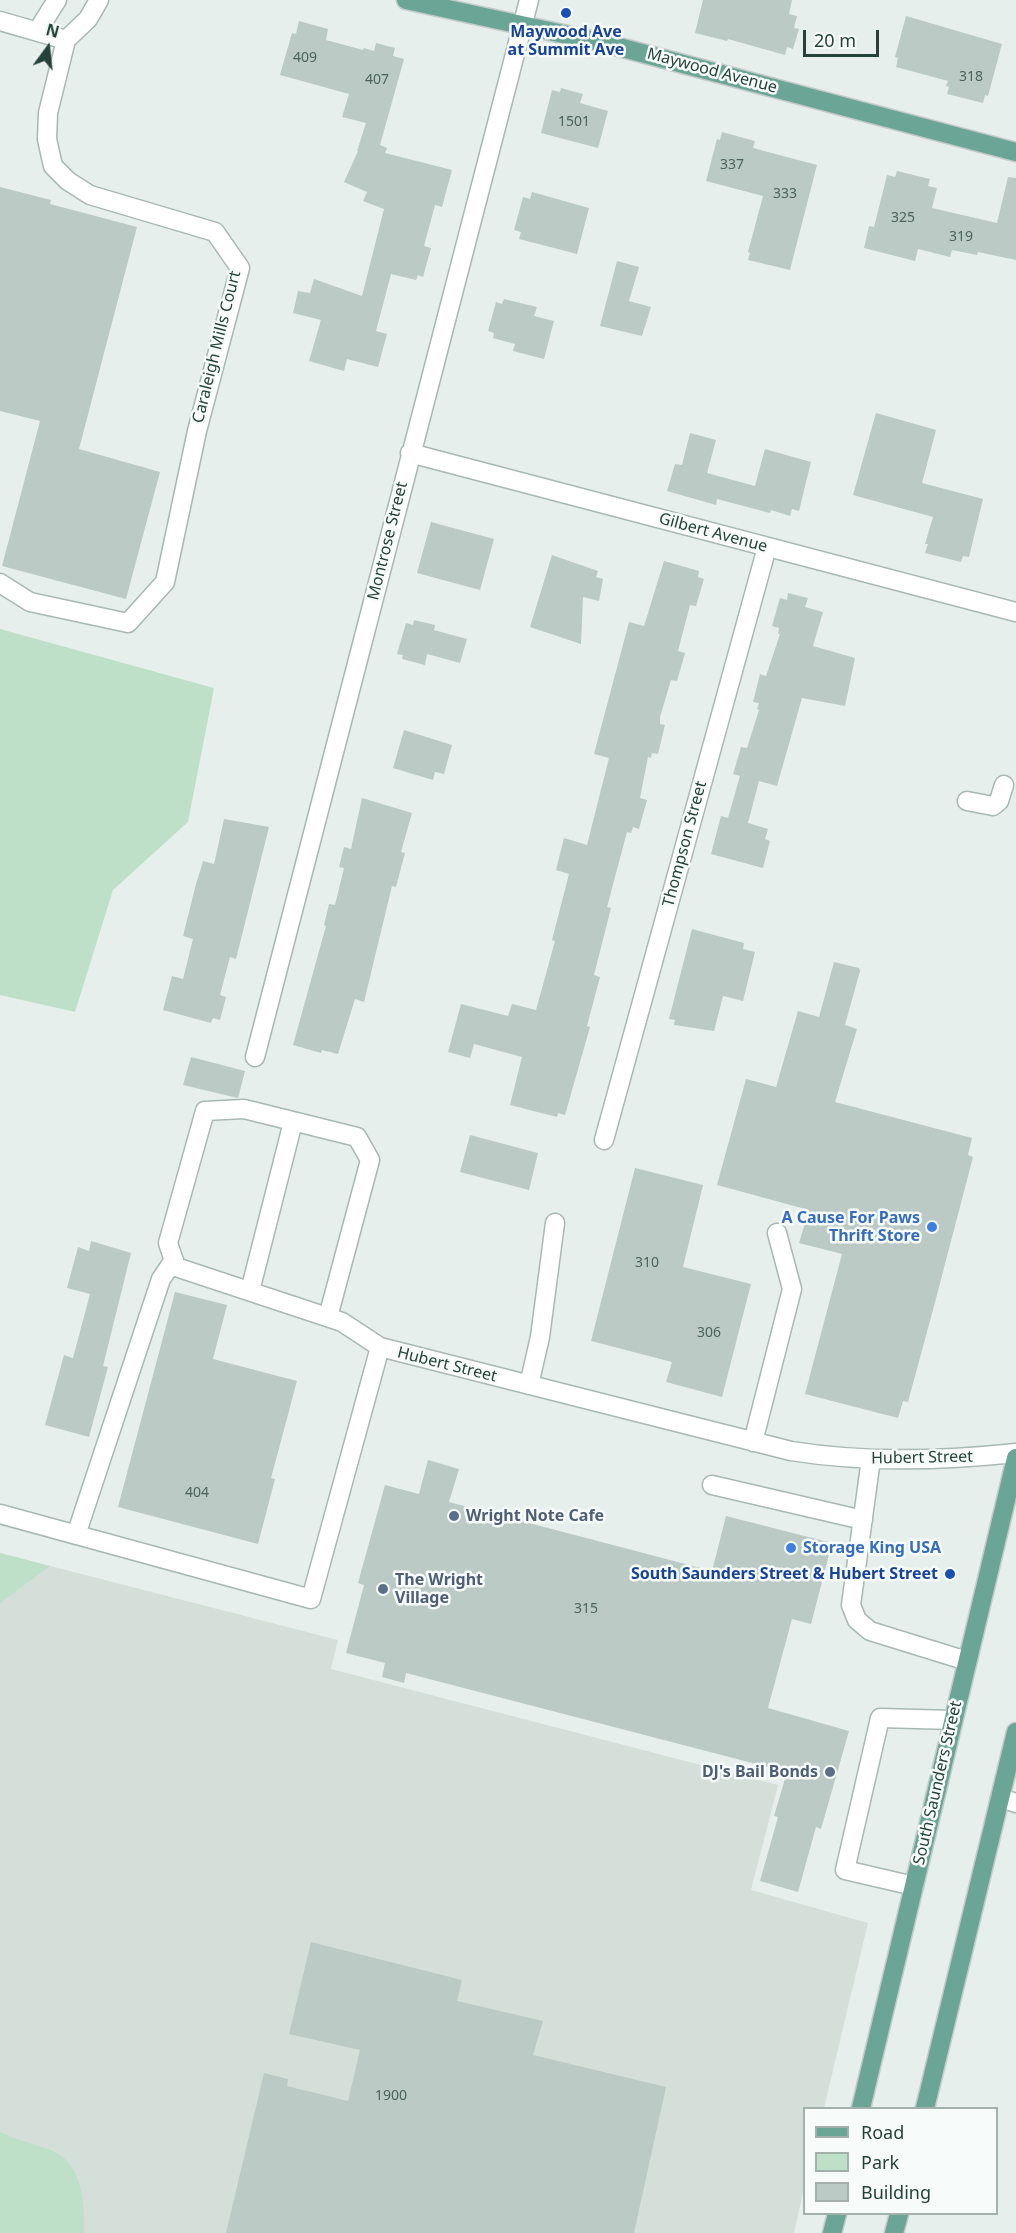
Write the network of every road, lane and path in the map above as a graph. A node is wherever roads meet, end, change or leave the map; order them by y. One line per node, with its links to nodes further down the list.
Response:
1 (57, 0): 7 (street)
2 (99, 0): 8 (street)
3 (406, 0): 6 (main road, Maywood Avenue)
4 (529, 0): 6 (street, Montrose Street)
5 (0, 21): 7 (street)
6 (522, 26): 9 (main road, Maywood Avenue); 10 (street, Montrose Street)
7 (38, 30): 8 (street)
8 (66, 40): 12 (street, Caraleigh Mills Court)
9 (1016, 152)
10 (410, 453): 11 (street, Gilbert Avenue); 16 (street, Montrose Street)
11 (767, 547): 13 (street, Gilbert Avenue); 18 (street, Thompson Street)
12 (0, 583)
13 (1016, 612)
14 (1004, 785): 15 (street)
15 (967, 801)
16 (255, 1057)
17 (293, 1122): 21 (street); 22 (street); 23 (street)
18 (604, 1140)
19 (555, 1223): 25 (street)
20 (777, 1233): 26 (street)
21 (174, 1260): 22 (street); 33 (street)
22 (250, 1291): 23 (street)
23 (328, 1317): 24 (street)
24 (380, 1347): 25 (street, Hubert Street); 33 (street, Hubert Street)
25 (529, 1385): 26 (street, Hubert Street)
26 (753, 1442): 29 (street, Hubert Street)
27 (1016, 1454): 29 (street, Hubert Street)
28 (1016, 1458): 34 (main road, South Saunders Street)
29 (871, 1459): 32 (street)
30 (712, 1485): 32 (street)
31 (0, 1514): 33 (street, Hubert Street)
32 (863, 1520): 34 (street)
33 (76, 1535)
34 (967, 1661): 35 (main road, South Saunders Street)
35 (953, 1720): 38 (main road, South Saunders Street); 38 (street)
36 (1016, 1732): 37 (main road)
37 (1008, 1800): 40 (main road)
38 (914, 1886): 39 (main road, South Saunders Street)
39 (861, 2107)
40 (926, 2107)
41 (837, 2215): 43 (main road)
42 (899, 2215): 44 (main road)
43 (832, 2233)
44 (894, 2233)

